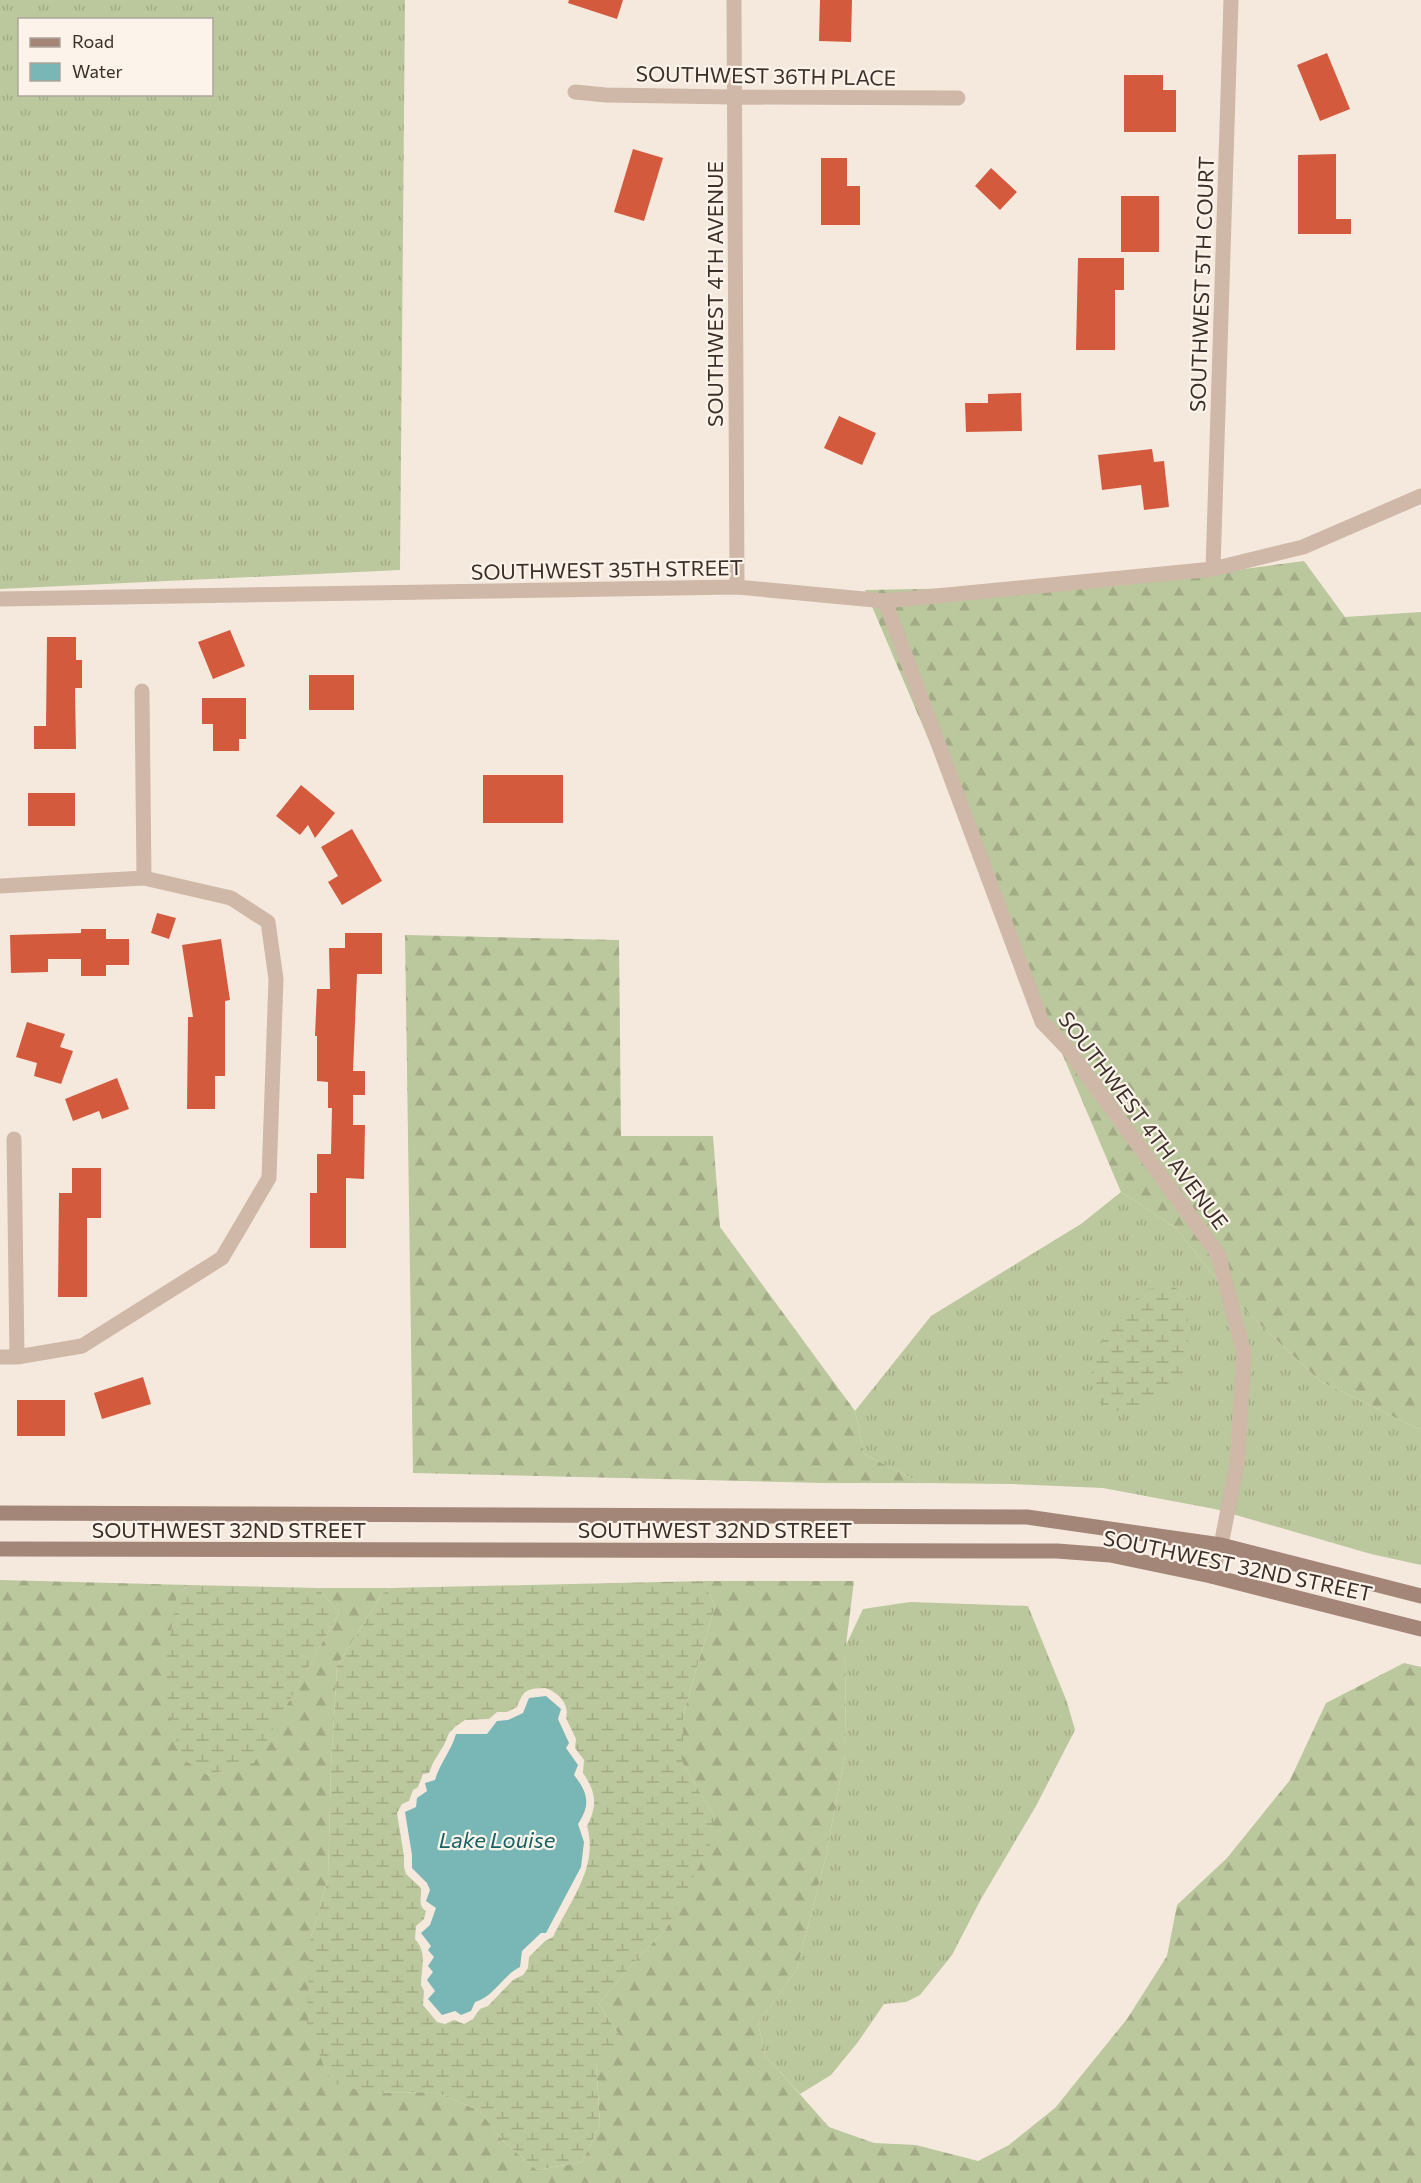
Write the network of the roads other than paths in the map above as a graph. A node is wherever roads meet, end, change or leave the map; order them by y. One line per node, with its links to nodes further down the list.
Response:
1 (734, 0): 4 (street, SOUTHWEST 4TH AVENUE)
2 (1231, 0): 7 (street, SOUTHWEST 5TH COURT)
3 (575, 92): 4 (street, SOUTHWEST 36TH PLACE)
4 (734, 97): 5 (street, SOUTHWEST 36TH PLACE); 8 (street, SOUTHWEST 4TH AVENUE)
5 (958, 98)
6 (1421, 496): 7 (street, SOUTHWEST 35TH STREET)
7 (1213, 569): 10 (street, SOUTHWEST 35TH STREET)
8 (737, 587): 9 (street, SOUTHWEST 35TH STREET); 10 (street, SOUTHWEST 35TH STREET)
9 (0, 599)
10 (885, 601): 18 (street, SOUTHWEST 4TH AVENUE)
11 (142, 691): 12 (street)
12 (144, 878): 13 (street); 16 (street)
13 (0, 886)
14 (14, 1139): 16 (street)
15 (0, 1357): 16 (street)
16 (17, 1357)
17 (0, 1513): 18 (main road, SOUTHWEST 32ND STREET)
18 (1221, 1545): 20 (street, SOUTHWEST 4TH AVENUE); 21 (main road, SOUTHWEST 32ND STREET)
19 (0, 1549): 20 (main road, SOUTHWEST 32ND STREET)
20 (1211, 1576): 22 (main road, SOUTHWEST 32ND STREET)
21 (1421, 1596)
22 (1421, 1629)

